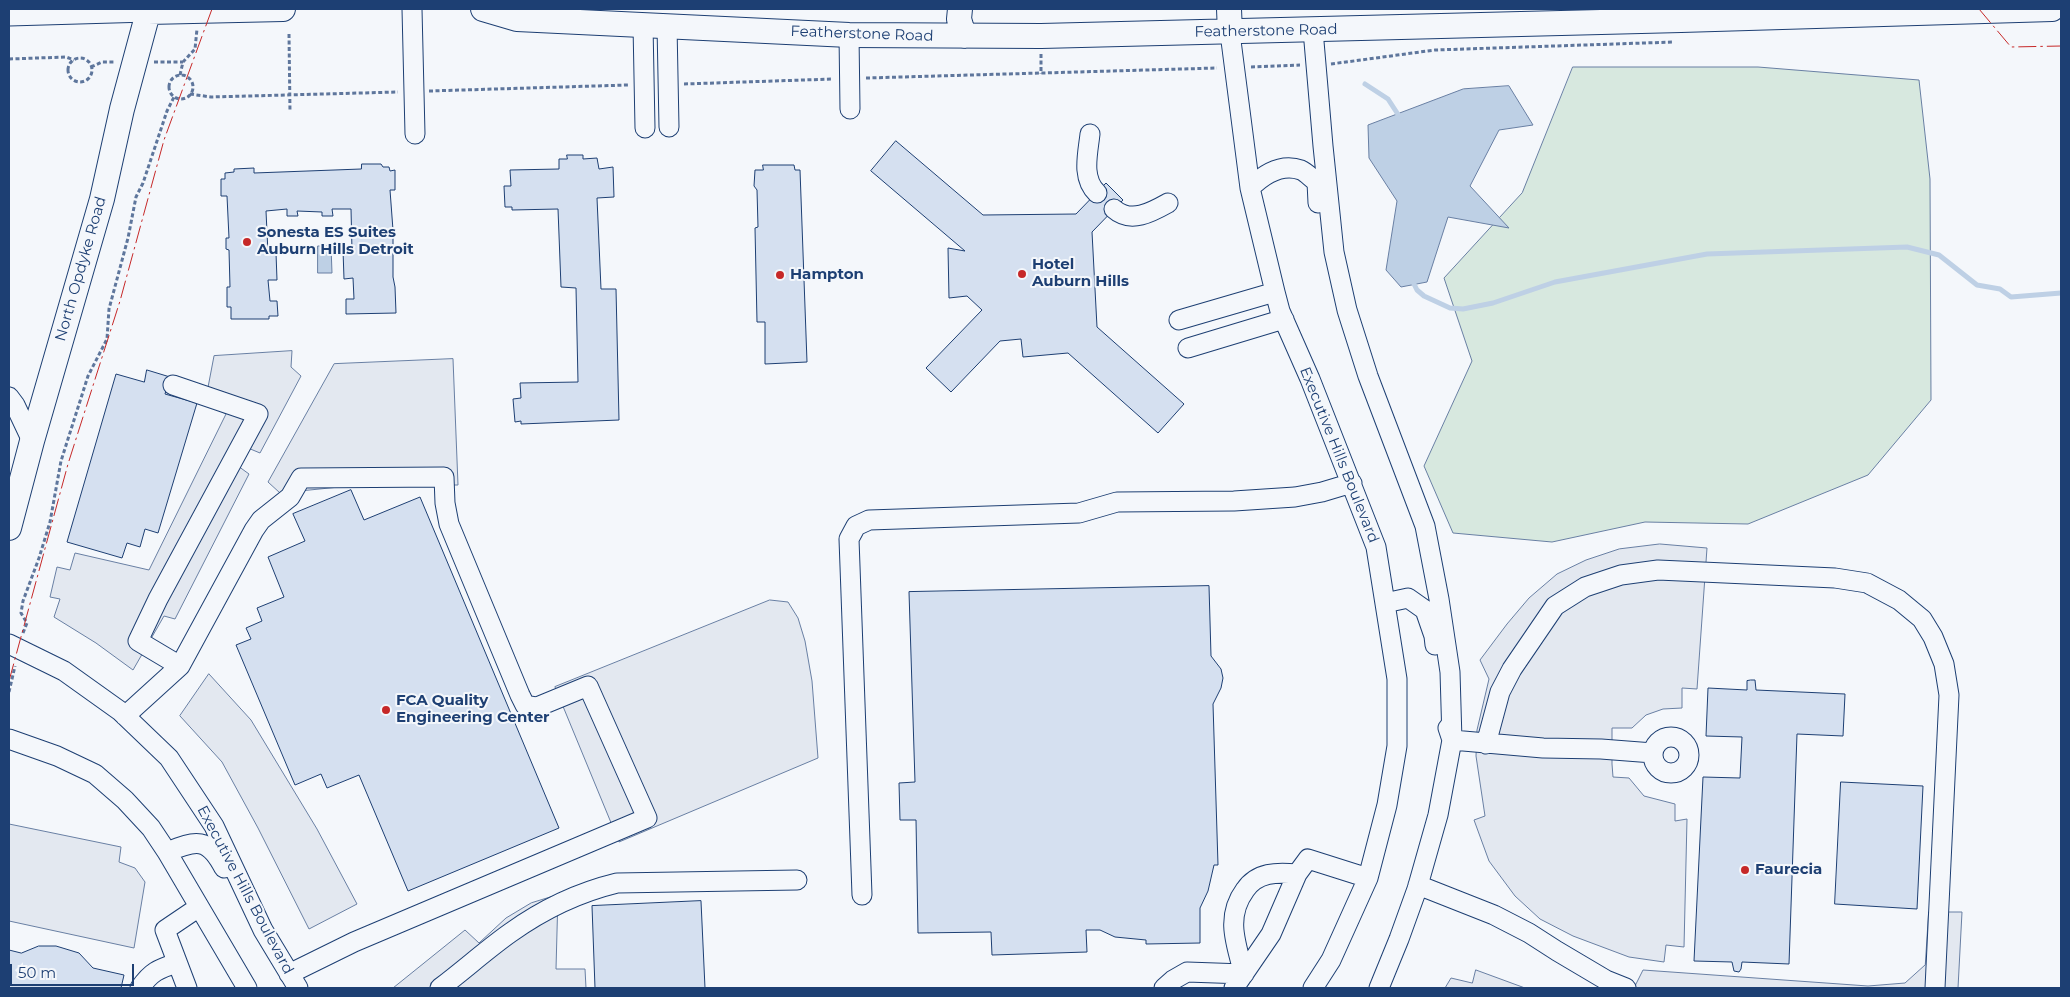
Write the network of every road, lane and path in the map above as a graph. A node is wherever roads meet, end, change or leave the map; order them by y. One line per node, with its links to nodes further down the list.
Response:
1 (283, 9): 7 (main road)
2 (412, 9): 43 (street)
3 (482, 9): 10 (main road, Featherstone Road)
4 (960, 9): 16 (main road)
5 (1229, 9): 13 (main road)
6 (2052, 9): 8 (main road, Featherstone Road)
7 (149, 11): 9 (street); 56 (main road, North Opdyke Road)
8 (1719, 14): 12 (main road, Featherstone Road)
9 (9, 16)
10 (643, 25): 11 (main road, Featherstone Road); 42 (street)
11 (667, 26): 15 (main road, Featherstone Road); 41 (street)
12 (1313, 30): 13 (main road, Featherstone Road); 50 (street)
13 (1230, 33): 16 (main road, Featherstone Road); 45 (street, Executive Hills Boulevard)
14 (289, 34): 37 (path)
15 (848, 34): 16 (main road, Featherstone Road); 39 (street)
16 (964, 36)
17 (196, 38): 23 (path)
18 (1041, 48): 28 (path)
19 (9, 59): 20 (path)
20 (74, 60): 25 (path); 25 (path)
21 (102, 62): 25 (path)
22 (168, 62): 23 (path)
23 (183, 62): 29 (path)
24 (1304, 65): 26 (path)
25 (91, 67)
26 (1244, 67)
27 (1220, 68): 28 (path)
28 (1041, 74): 30 (path)
29 (180, 75): 36 (path); 38 (path)
30 (856, 78)
31 (838, 79): 32 (path)
32 (675, 84)
33 (635, 85): 35 (path)
34 (399, 92): 37 (path)
35 (427, 92)
36 (190, 94): 37 (path); 38 (path)
37 (290, 95): 40 (path)
38 (174, 97): 60 (path)
39 (850, 109)
40 (290, 112)
41 (669, 127)
42 (645, 128)
43 (415, 134)
44 (1090, 134): 46 (street)
45 (1250, 188): 49 (street, Executive Hills Boulevard); 50 (street)
46 (1096, 192)
47 (1168, 203): 48 (street)
48 (1114, 209)
49 (1275, 292): 51 (street, Executive Hills Boulevard); 52 (street)
50 (1346, 310): 65 (street)
51 (1284, 319): 53 (street); 57 (street, Executive Hills Boulevard)
52 (1178, 320)
53 (1188, 348)
54 (173, 384): 61 (street)
55 (9, 396): 56 (street)
56 (32, 442): 58 (main road, North Opdyke Road)
57 (1352, 483): 59 (street, Executive Hills Boulevard); 73 (street)
58 (9, 528)
59 (1385, 602): 65 (street); 70 (street, Executive Hills Boulevard)
60 (17, 642): 62 (path); 63 (street, Executive Hills Boulevard)
61 (180, 666): 63 (street); 78 (street)
62 (9, 692)
63 (125, 716): 75 (street, Executive Hills Boulevard)
64 (9, 739): 68 (street)
65 (1452, 740): 66 (street); 72 (street)
66 (1486, 744): 67 (street); 89 (street)
67 (1653, 753)
68 (167, 852): 74 (street); 75 (street)
69 (1297, 874): 70 (street); 79 (street); 79 (street)
70 (1368, 878): 76 (street, Executive Hills Boulevard)
71 (797, 880): 83 (street)
72 (1418, 885): 87 (street); 88 (street)
73 (862, 894)
74 (199, 907): 77 (street); 82 (street)
75 (263, 930): 78 (street, Executive Hills Boulevard)
76 (1331, 960): 85 (street, Executive Hills Boulevard); 86 (street)
77 (177, 963): 80 (street); 81 (street)
78 (293, 981)
79 (1239, 981): 84 (street)
80 (140, 988)
81 (187, 988)
82 (247, 988)
83 (440, 988)
84 (1164, 988)
85 (1313, 988)
86 (1322, 988)
87 (1379, 988)
88 (1626, 988)
89 (1935, 988)

